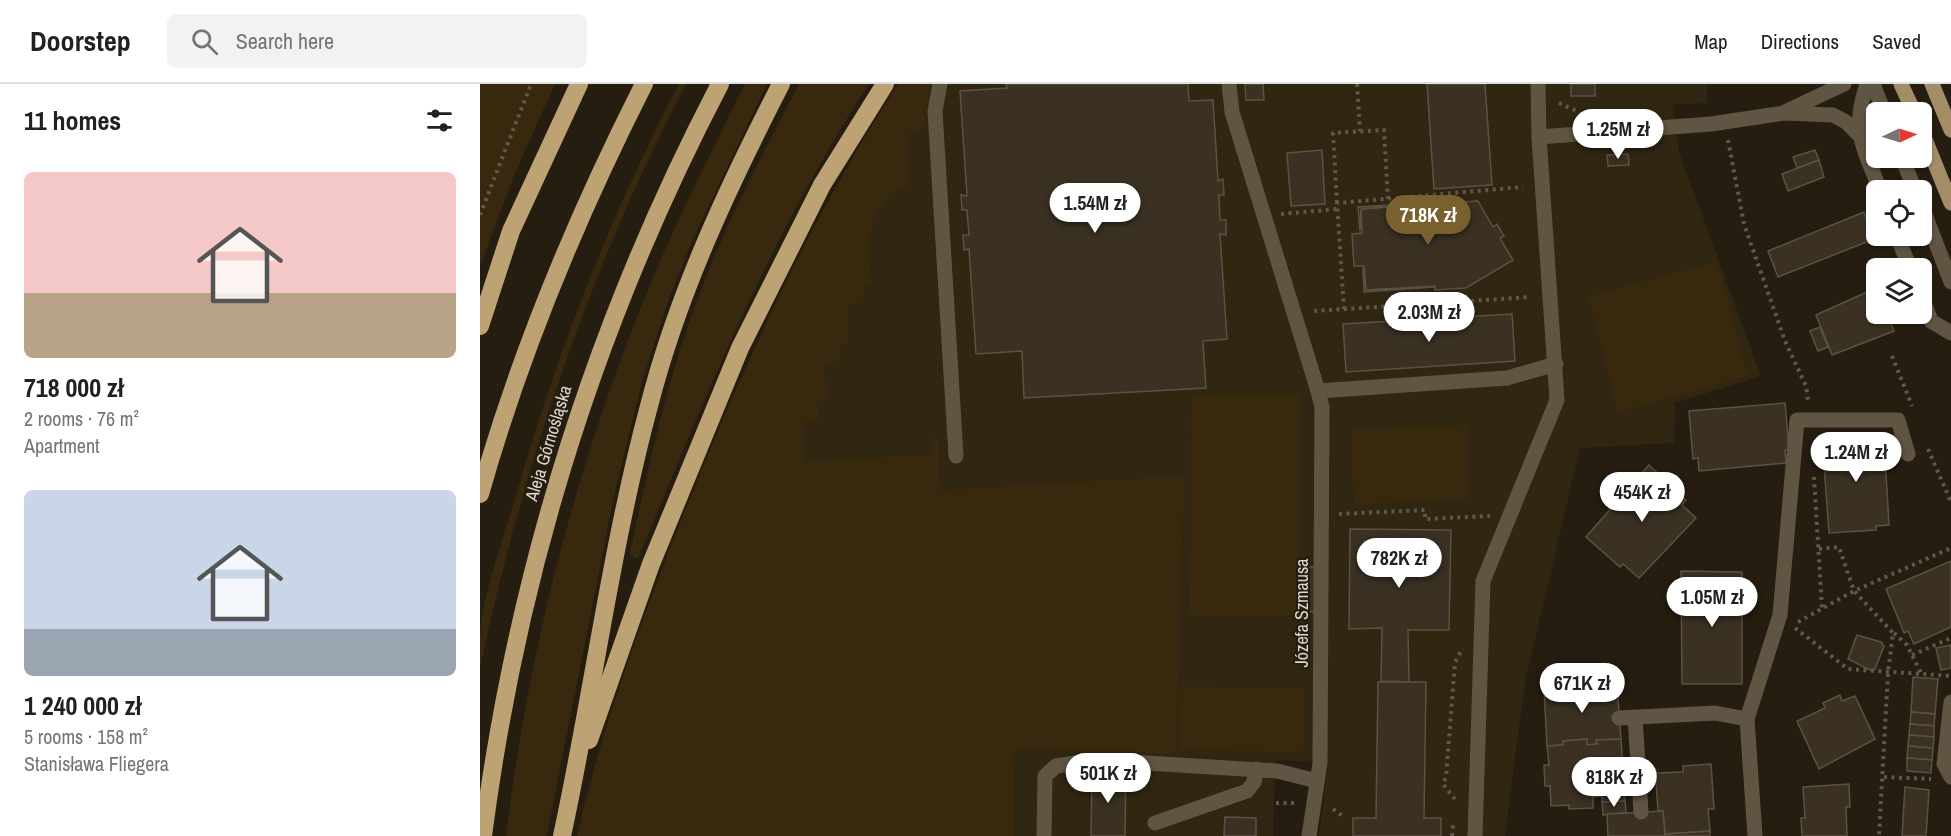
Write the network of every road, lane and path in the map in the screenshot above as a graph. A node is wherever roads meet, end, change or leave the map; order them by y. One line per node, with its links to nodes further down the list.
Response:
1 (531, 84): 31 (path)
2 (579, 84): 39 (highway)
3 (644, 84): 49 (highway)
4 (720, 84): 74 (highway, Aleja Górnośląska)
5 (781, 84): 67 (highway)
6 (885, 84): 67 (highway)
7 (940, 84): 47 (street)
8 (1229, 84): 32 (street, Józefa Szmausa)
9 (1357, 84): 20 (path)
10 (1538, 84): 22 (street)
11 (1844, 84): 18 (street)
12 (1867, 84): 21 (street)
13 (1873, 84): 16 (street)
14 (1901, 84): 17 (main road)
15 (1932, 84): 19 (main road)
16 (1880, 102)
17 (1909, 102)
18 (1784, 112): 21 (street); 22 (street)
19 (1951, 130)
20 (1360, 131): 27 (path); 29 (path)
21 (1857, 133): 25 (street)
22 (1539, 137): 35 (street)
23 (1727, 137): 45 (path)
24 (1932, 156): 28 (main road)
25 (1876, 180)
26 (1528, 186): 27 (path)
27 (1389, 199): 29 (path)
28 (1951, 202)
29 (1337, 203): 30 (path)
30 (1338, 209): 32 (path); 36 (path)
31 (480, 215)
32 (1263, 215): 37 (street, Józefa Szmausa)
33 (1932, 233): 34 (street)
34 (1951, 282)
35 (1551, 296): 36 (path); 42 (street)
36 (1344, 309): 37 (path)
37 (1294, 313): 43 (street, Józefa Szmausa)
38 (1932, 322): 40 (street)
39 (480, 326)
40 (1951, 333)
41 (1892, 356): 44 (path)
42 (1556, 364): 43 (street); 51 (street)
43 (1318, 391): 50 (street, Józefa Szmausa)
44 (1908, 397)
45 (1810, 420): 46 (street); 65 (street)
46 (1908, 454)
47 (956, 456)
48 (1813, 467): 53 (path)
49 (480, 494)
50 (1322, 514): 51 (path); 71 (street, Józefa Szmausa)
51 (1509, 516): 78 (street)
52 (1951, 548): 54 (path)
53 (1819, 549): 54 (path); 55 (path)
54 (1854, 591): 55 (path); 57 (path)
55 (1822, 608): 56 (path)
56 (1795, 628): 59 (path); 61 (path)
57 (1893, 633): 60 (path); 61 (path)
58 (1951, 638): 60 (path)
59 (1792, 639)
60 (1912, 654): 62 (path)
61 (1888, 673): 62 (path); 68 (path)
62 (1922, 675): 63 (path)
63 (1951, 676)
64 (1951, 702): 69 (street)
65 (1747, 719): 72 (street); 79 (street)
66 (1256, 769): 71 (street); 73 (street); 76 (street)
67 (575, 775): 75 (highway)
68 (1884, 777): 70 (path); 80 (path)
69 (1951, 777)
70 (1922, 779)
71 (1317, 781): 77 (street, Józefa Szmausa)
72 (1641, 812)
73 (1155, 823)
74 (483, 836)
75 (562, 836)
76 (1044, 836)
77 (1309, 836)
78 (1475, 836)
79 (1755, 836)
80 (1880, 836)

